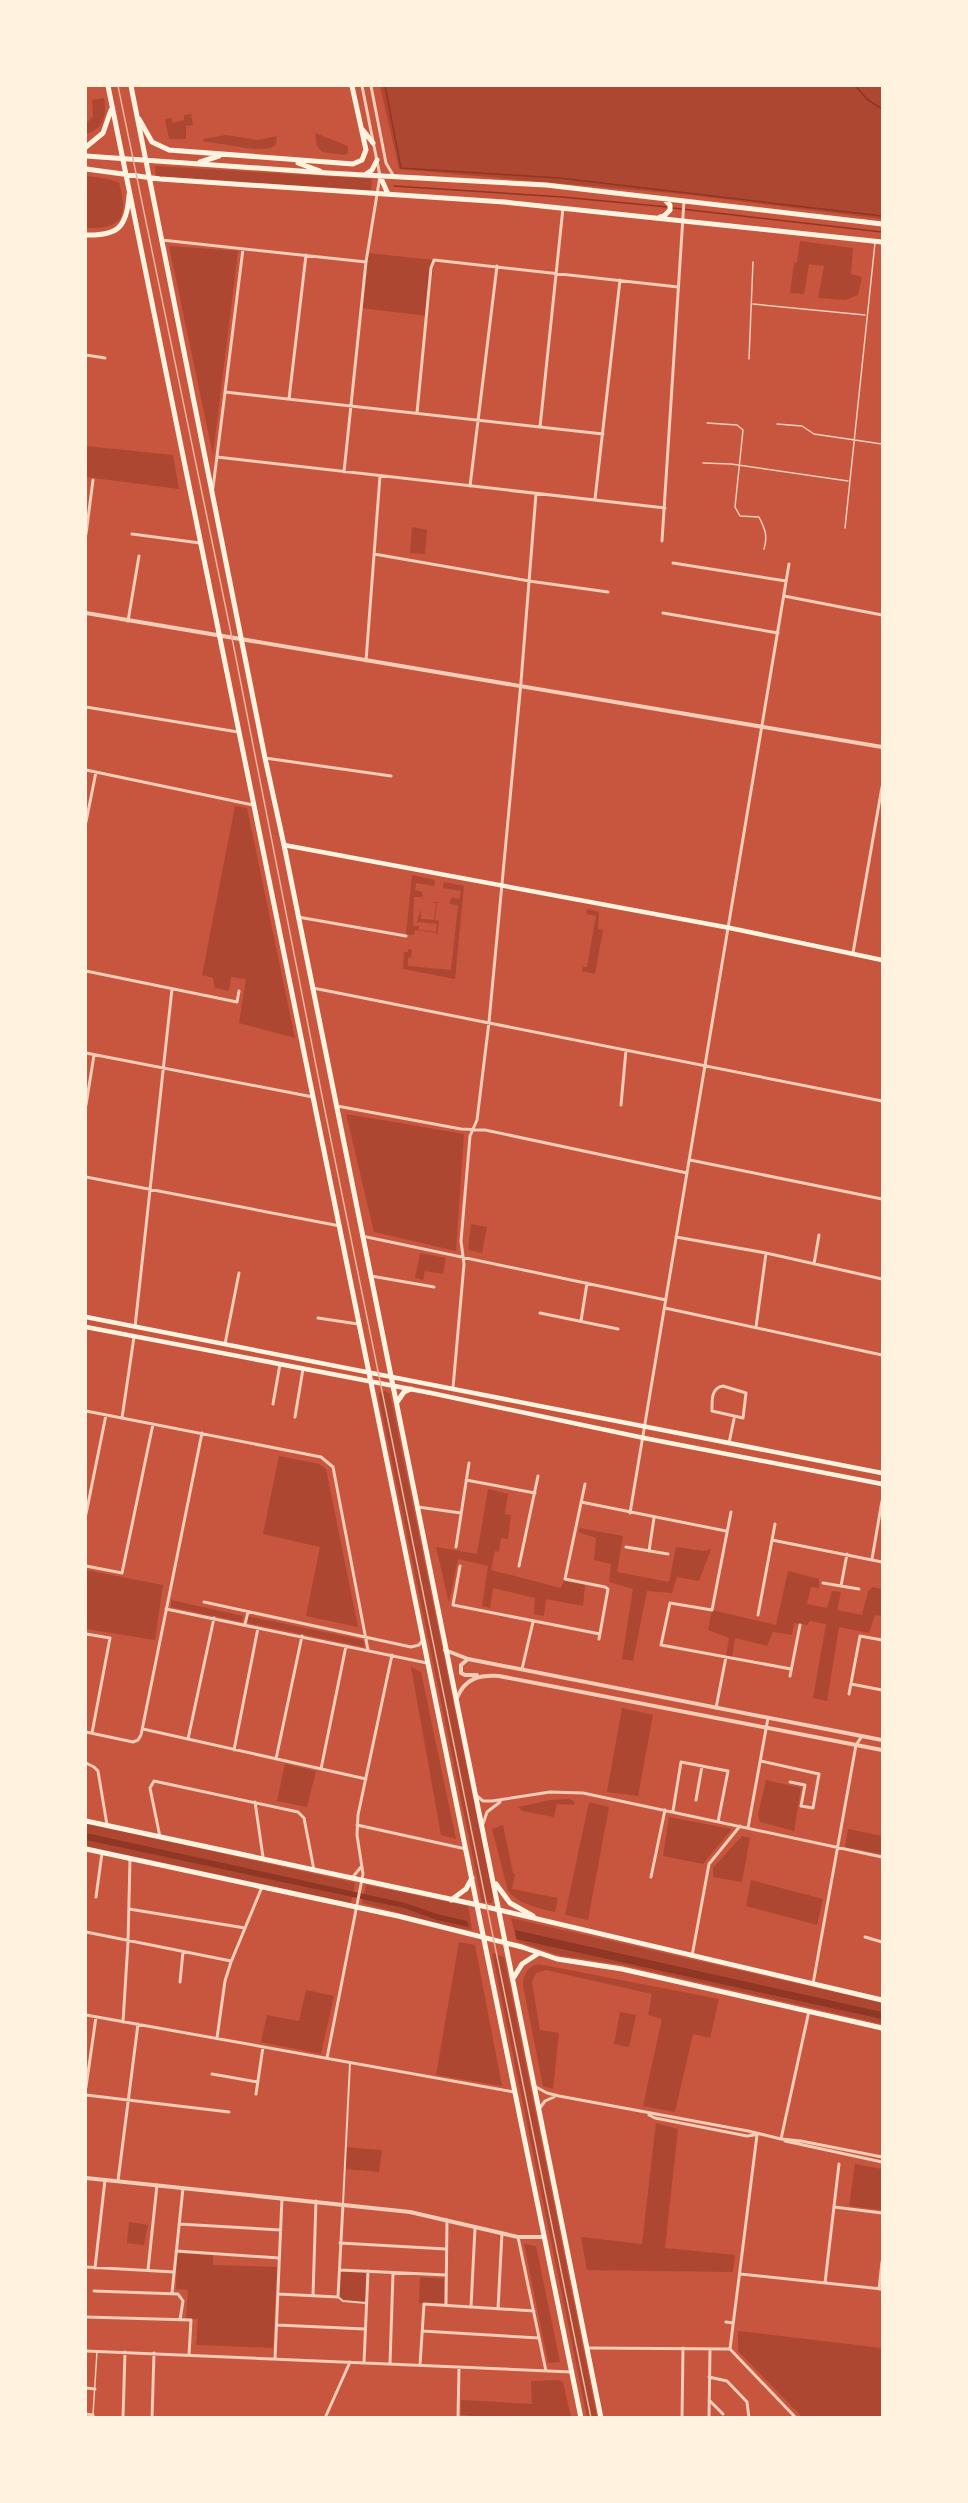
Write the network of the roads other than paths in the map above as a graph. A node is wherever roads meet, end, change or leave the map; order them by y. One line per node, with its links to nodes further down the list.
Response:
1 (108, 86): 6 (main road)
2 (132, 86): 7 (main road)
3 (352, 86): 8 (main road)
4 (362, 86): 9 (street)
5 (371, 86): 24 (street)
6 (111, 102): 10 (main road); 13 (main road)
7 (137, 115): 11 (main road); 16 (main road)
8 (361, 127): 9 (main road); 18 (main road)
9 (374, 143): 15 (street)
10 (86, 147)
11 (224, 155): 14 (main road); 17 (main road)
12 (86, 156): 13 (main road)
13 (124, 159): 16 (main road); 21 (main road)
14 (289, 160): 18 (main road); 20 (main road)
15 (377, 160): 22 (main road); 23 (street)
16 (145, 161): 17 (main road); 25 (main road)
17 (194, 164): 20 (main road)
18 (345, 164): 22 (main road)
19 (86, 169): 21 (main road)
20 (328, 173): 22 (main road)
21 (127, 175): 25 (main road); 26 (main road)
22 (365, 175): 23 (main road)
23 (380, 176): 24 (main road); 27 (street); 28 (main road)
24 (395, 176): 29 (main road)
25 (148, 177): 27 (main road); 36 (main road)
26 (130, 188): 35 (main road); 79 (main road)
27 (376, 194): 28 (main road); 41 (street)
28 (388, 194): 31 (main road)
29 (662, 197): 30 (main road); 32 (main road)
30 (684, 202): 33 (street); 34 (main road)
31 (563, 207): 32 (main road); 44 (street)
32 (661, 217): 33 (main road)
33 (683, 218): 37 (main road); 46 (street)
34 (882, 224)
35 (86, 235)
36 (161, 240): 39 (street); 71 (main road)
37 (875, 241): 38 (main road); 48 (lane)
38 (882, 242)
39 (243, 249): 40 (street); 52 (street)
40 (306, 255): 41 (street); 53 (street)
41 (366, 262): 54 (street)
42 (753, 262): 47 (lane)
43 (497, 266): 44 (street); 55 (street); 56 (street)
44 (556, 273): 45 (street); 59 (street)
45 (620, 280): 46 (street); 60 (street)
46 (678, 287): 74 (street)
47 (753, 304): 48 (lane); 51 (lane)
48 (867, 315): 61 (lane)
49 (86, 355): 50 (street)
50 (105, 358)
51 (749, 359)
52 (225, 392): 53 (street); 63 (street)
53 (290, 399): 54 (street)
54 (351, 406): 55 (street); 66 (street)
55 (417, 413): 56 (street)
56 (478, 420): 59 (street); 70 (street)
57 (707, 423): 65 (lane)
58 (777, 424): 61 (lane)
59 (540, 427): 60 (street)
60 (603, 434): 73 (street)
61 (854, 441): 62 (lane); 69 (lane)
62 (882, 444)
63 (217, 457): 66 (street); 71 (street)
64 (703, 463): 65 (lane)
65 (740, 466): 69 (lane); 80 (lane)
66 (344, 472): 67 (street)
67 (380, 476): 70 (street); 81 (street)
68 (93, 480): 76 (street)
69 (849, 482): 75 (lane)
70 (470, 486): 72 (street)
71 (212, 493): 95 (main road)
72 (536, 494): 73 (street); 85 (street)
73 (595, 500): 74 (street)
74 (664, 508): 78 (street)
75 (845, 528)
76 (86, 534)
77 (132, 534): 79 (street)
78 (662, 541)
79 (202, 543): 94 (main road)
80 (764, 549)
81 (374, 554): 85 (street); 96 (street)
82 (139, 556): 92 (street)
83 (672, 563): 86 (street)
84 (789, 564): 86 (street)
85 (529, 581): 87 (street); 97 (street)
86 (787, 581): 88 (street)
87 (608, 592)
88 (784, 596): 91 (street); 93 (street)
89 (663, 613): 93 (street)
90 (86, 614): 92 (street)
91 (882, 615)
92 (128, 621): 94 (street)
93 (778, 633): 99 (street)
94 (220, 637): 95 (street); 100 (main road)
95 (241, 640): 96 (street); 102 (main road)
96 (366, 660): 97 (street)
97 (521, 687): 99 (street); 110 (street)
98 (86, 707): 100 (street)
99 (763, 728): 101 (street); 112 (street)
100 (240, 733): 107 (main road)
101 (882, 747)
102 (265, 758): 105 (street); 109 (main road)
103 (86, 771): 104 (street)
104 (96, 772): 107 (street); 108 (street)
105 (391, 776)
106 (882, 787): 114 (street)
107 (255, 806): 126 (main road)
108 (86, 822)
109 (284, 845): 110 (main road); 111 (main road)
110 (502, 885): 112 (main road); 120 (street)
111 (298, 917): 113 (street); 117 (main road)
112 (730, 928): 114 (main road); 124 (street)
113 (406, 936)
114 (853, 953): 115 (main road)
115 (882, 960)
116 (86, 971): 118 (street)
117 (312, 988): 120 (street); 129 (main road)
118 (172, 989): 119 (street); 125 (street)
119 (239, 991)
120 (489, 1022): 121 (street); 131 (street)
121 (626, 1050): 124 (street); 130 (street)
122 (86, 1053): 123 (street)
123 (94, 1055): 125 (street); 128 (street)
124 (706, 1066): 127 (street); 132 (street)
125 (162, 1068): 126 (street); 135 (street)
126 (313, 1097): 137 (main road)
127 (882, 1101)
128 (86, 1105)
129 (336, 1105): 131 (street); 139 (main road)
130 (621, 1105)
131 (472, 1129): 133 (street); 142 (street)
132 (690, 1160): 133 (street); 136 (street)
133 (688, 1174): 140 (street)
134 (86, 1177): 135 (street)
135 (148, 1190): 137 (street); 156 (street)
136 (882, 1199)
137 (340, 1226): 155 (main road)
138 (819, 1235): 143 (street)
139 (363, 1236): 142 (street); 145 (main road)
140 (676, 1237): 141 (street); 149 (street)
141 (766, 1253): 143 (street); 157 (street)
142 (463, 1257): 147 (street); 169 (street)
143 (814, 1264): 146 (street)
144 (239, 1273): 161 (street)
145 (370, 1276): 148 (street); 166 (main road)
146 (882, 1279)
147 (587, 1283): 149 (street); 154 (street)
148 (434, 1287)
149 (666, 1300): 150 (street)
150 (665, 1308): 157 (street); 179 (street)
151 (540, 1313): 154 (street)
152 (86, 1317): 156 (main road)
153 (318, 1318): 155 (street)
154 (581, 1321): 159 (street)
155 (360, 1324): 165 (main road)
156 (135, 1327): 161 (main road)
157 (756, 1327): 162 (street)
158 (86, 1328): 160 (main road)
159 (618, 1329)
160 (134, 1337): 163 (main road); 176 (street)
161 (225, 1344): 165 (main road)
162 (882, 1355)
163 (280, 1364): 164 (main road); 172 (street)
164 (303, 1369): 167 (main road); 175 (street)
165 (369, 1371): 166 (main road); 167 (main road)
166 (391, 1376): 168 (main road); 169 (main road)
167 (372, 1382): 168 (main road); 229 (main road)
168 (393, 1386): 170 (main road); 171 (main road)
169 (453, 1388): 179 (main road)
170 (411, 1389): 171 (main road); 181 (main road)
171 (397, 1402): 192 (main road)
172 (273, 1404)
173 (86, 1411): 174 (street)
174 (105, 1414): 176 (street); 196 (street)
175 (295, 1417)
176 (122, 1418): 178 (street)
177 (734, 1418): 177 (street); 182 (street)
178 (153, 1424): 180 (street); 208 (street)
179 (645, 1427): 181 (street); 182 (main road)
180 (202, 1433): 215 (street); 226 (street)
181 (644, 1438): 188 (main road); 195 (street)
182 (729, 1443): 184 (main road)
183 (469, 1463): 186 (street)
184 (882, 1473)
185 (538, 1476): 189 (street)
186 (466, 1480): 189 (street); 194 (street)
187 (585, 1484): 190 (street)
188 (882, 1484)
189 (535, 1493): 210 (street)
190 (581, 1502): 195 (street); 224 (street)
191 (882, 1502): 206 (street)
192 (417, 1507): 194 (street); 232 (main road)
193 (731, 1512): 199 (street)
194 (461, 1513): 201 (street)
195 (630, 1513): 197 (street)
196 (86, 1514)
197 (654, 1518): 199 (street); 203 (street)
198 (775, 1524): 200 (street)
199 (727, 1532): 234 (street)
200 (772, 1540): 205 (street); 217 (street)
201 (456, 1547)
202 (627, 1547): 203 (street)
203 (649, 1551): 204 (street)
204 (668, 1554)
205 (847, 1554): 206 (street); 212 (street)
206 (872, 1559): 207 (street)
207 (882, 1562)
208 (86, 1566)
209 (460, 1566): 219 (street)
210 (519, 1566)
211 (823, 1583): 212 (street)
212 (841, 1586): 213 (street)
213 (859, 1590)
214 (204, 1602): 216 (street)
215 (166, 1609): 218 (street); 249 (street)
216 (248, 1611): 220 (street); 226 (street)
217 (758, 1615)
218 (214, 1618): 220 (street); 254 (street)
219 (533, 1621): 224 (street); 237 (street)
220 (245, 1624): 222 (street)
221 (800, 1625): 238 (street)
222 (258, 1627): 225 (street); 257 (street)
223 (86, 1634): 251 (street)
224 (600, 1634): 227 (street)
225 (302, 1636): 230 (street); 259 (street)
226 (366, 1637): 229 (street); 231 (street)
227 (599, 1639)
228 (882, 1640): 241 (street)
229 (422, 1641): 236 (main road)
230 (346, 1646): 231 (street); 263 (street)
231 (368, 1650): 233 (street)
232 (445, 1650): 235 (street); 244 (main road)
233 (392, 1655): 236 (street); 264 (street)
234 (726, 1657): 238 (street); 245 (street)
235 (468, 1659): 237 (street); 239 (street)
236 (426, 1662): 282 (main road)
237 (522, 1669): 245 (street)
238 (792, 1669): 240 (street)
239 (484, 1675): 244 (street); 248 (street)
240 (790, 1676)
241 (851, 1684): 242 (street); 243 (street)
242 (882, 1690)
243 (849, 1694)
244 (456, 1703): 266 (main road)
245 (716, 1708): 246 (street)
246 (768, 1718): 247 (street); 248 (street)
247 (802, 1725): 252 (street); 253 (street)
248 (768, 1728): 252 (street); 260 (street)
249 (143, 1729): 251 (street); 254 (street)
250 (86, 1732): 251 (street)
251 (92, 1733)
252 (798, 1734): 256 (street)
253 (862, 1736): 255 (street); 256 (street)
254 (188, 1739): 257 (street)
255 (882, 1740)
256 (856, 1745): 258 (street); 280 (street)
257 (234, 1750): 259 (street)
258 (882, 1750)
259 (276, 1759): 263 (street)
260 (761, 1761): 265 (street); 277 (street)
261 (86, 1763): 274 (street)
262 (702, 1766): 267 (street); 271 (street); 273 (street)
263 (321, 1769): 264 (street)
264 (366, 1779): 275 (street)
265 (790, 1782)
266 (476, 1794): 268 (street); 278 (main road)
267 (696, 1800)
268 (505, 1801): 270 (street); 278 (street)
269 (255, 1802): 279 (street); 286 (street); 288 (street)
270 (665, 1810): 271 (street); 289 (street)
271 (673, 1812): 273 (street)
272 (86, 1821): 274 (main road)
273 (718, 1822): 276 (street)
274 (107, 1825): 279 (main road)
275 (357, 1825): 282 (street); 287 (street)
276 (740, 1826): 277 (street); 311 (street)
277 (748, 1828): 280 (street)
278 (483, 1829): 292 (main road)
279 (160, 1837): 286 (main road)
280 (838, 1847): 284 (street); 315 (street)
281 (86, 1849): 283 (main road)
282 (466, 1849): 291 (main road)
283 (102, 1853): 285 (main road); 295 (street)
284 (882, 1857)
285 (130, 1859): 294 (main road); 299 (street)
286 (264, 1859): 288 (main road)
287 (362, 1862): 290 (street); 293 (street)
288 (314, 1870): 290 (main road)
289 (651, 1877)
290 (351, 1878): 293 (main road)
291 (472, 1878): 296 (main road); 298 (main road)
292 (493, 1878): 300 (main road); 301 (main road)
293 (362, 1880): 296 (main road); 297 (street)
294 (262, 1887): 297 (main road); 302 (street)
295 (96, 1897)
296 (451, 1900): 298 (main road)
297 (357, 1904): 304 (main road); 325 (street)
298 (478, 1905): 300 (main road); 304 (main road)
299 (129, 1909): 302 (street); 307 (street)
300 (500, 1911): 301 (main road); 306 (main road)
301 (546, 1922): 311 (main road)
302 (245, 1928): 312 (street)
303 (86, 1932): 307 (street)
304 (484, 1935): 306 (main road); 331 (main road)
305 (865, 1937): 308 (street)
306 (506, 1941): 310 (main road); 313 (main road)
307 (128, 1942): 309 (street); 320 (street)
308 (882, 1942)
309 (183, 1952): 312 (street); 314 (street)
310 (539, 1953): 313 (main road); 317 (main road)
311 (692, 1956): 315 (main road)
312 (231, 1962): 323 (street)
313 (514, 1978): 329 (main road)
314 (180, 1982)
315 (813, 1984): 316 (main road)
316 (882, 2000)
317 (809, 2011): 322 (main road); 339 (street)
318 (86, 2015): 319 (street)
319 (96, 2017): 320 (street); 330 (street)
320 (123, 2022): 321 (street)
321 (138, 2024): 323 (street); 335 (street)
322 (882, 2028)
323 (216, 2038): 324 (street)
324 (262, 2047): 325 (street); 328 (street)
325 (327, 2058): 326 (street)
326 (350, 2062): 331 (street); 350 (street)
327 (212, 2074): 328 (street)
328 (258, 2082): 332 (street)
329 (535, 2085): 334 (street); 336 (main road)
330 (86, 2087)
331 (516, 2092): 359 (main road)
332 (256, 2094)
333 (86, 2095): 335 (street)
334 (559, 2096): 336 (street); 338 (street)
335 (128, 2100): 337 (street); 345 (street)
336 (539, 2109): 394 (main road)
337 (229, 2112)
338 (757, 2135): 339 (street); 372 (street)
339 (781, 2139): 340 (street); 341 (street)
340 (882, 2157)
341 (882, 2162)
342 (839, 2164): 351 (street)
343 (86, 2178): 344 (street)
344 (105, 2180): 345 (street); 366 (street)
345 (118, 2181): 346 (street)
346 (157, 2185): 347 (street); 368 (street)
347 (183, 2188): 348 (street); 354 (street)
348 (282, 2198): 349 (street); 356 (street)
349 (316, 2201): 350 (street); 379 (street)
350 (343, 2204): 353 (street); 360 (street)
351 (834, 2207): 352 (street); 374 (street)
352 (882, 2213)
353 (447, 2220): 355 (street); 361 (street)
354 (179, 2224): 356 (street); 362 (street)
355 (475, 2226): 357 (street); 383 (street)
356 (281, 2230): 363 (street)
357 (502, 2233): 358 (street); 384 (street)
358 (518, 2237): 359 (street); 385 (street)
359 (544, 2237): 410 (main road)
360 (340, 2243): 361 (street); 367 (street)
361 (446, 2249): 373 (street)
362 (176, 2251): 363 (street); 370 (street)
363 (280, 2258): 378 (street)
364 (882, 2262): 375 (street)
365 (86, 2267): 366 (street)
366 (95, 2268): 368 (street)
367 (340, 2270): 369 (street); 380 (street)
368 (148, 2271): 370 (street)
369 (368, 2271): 371 (street); 381 (street)
370 (174, 2272): 377 (street)
371 (393, 2273): 373 (street); 406 (street)
372 (740, 2274): 374 (street); 389 (street)
373 (446, 2275): 382 (street)
374 (825, 2283): 375 (street)
375 (881, 2289)
376 (94, 2291): 377 (street)
377 (172, 2293): 387 (street)
378 (278, 2294): 379 (street); 390 (street)
379 (313, 2296): 380 (street)
380 (338, 2297): 381 (street)
381 (366, 2303): 391 (street)
382 (446, 2305): 383 (street); 392 (street)
383 (471, 2307): 384 (street)
384 (498, 2309): 385 (street)
385 (534, 2311): 393 (street)
386 (86, 2317): 387 (street)
387 (180, 2320): 402 (street)
388 (726, 2322): 389 (street)
389 (733, 2323): 397 (street)
390 (277, 2325): 391 (street); 403 (street)
391 (366, 2329): 405 (street)
392 (422, 2331): 393 (street); 407 (street)
393 (539, 2338): 409 (street)
394 (587, 2348): 395 (street); 423 (main road)
395 (683, 2348): 396 (street); 424 (street)
396 (710, 2349): 397 (street); 411 (street)
397 (730, 2349): 427 (street)
398 (86, 2351): 399 (street)
399 (97, 2352): 400 (street); 413 (lane)
400 (125, 2352): 401 (street); 418 (street)
401 (154, 2353): 402 (street); 419 (street)
402 (189, 2355): 403 (street)
403 (275, 2359): 404 (street)
404 (350, 2362): 405 (street); 420 (street)
405 (364, 2363): 406 (street)
406 (390, 2364): 407 (street)
407 (420, 2365): 408 (street)
408 (459, 2367): 409 (street); 421 (street)
409 (546, 2371): 410 (street)
410 (571, 2372): 422 (main road)
411 (709, 2377): 414 (street); 426 (street)
412 (86, 2388): 413 (street)
413 (95, 2389): 417 (lane)
414 (709, 2400): 416 (street); 425 (street)
415 (86, 2414): 417 (street)
416 (723, 2414)
417 (93, 2416)
418 (123, 2418)
419 (152, 2418)
420 (325, 2418)
421 (458, 2418)
422 (581, 2418)
423 (601, 2418)
424 (682, 2418)
425 (709, 2418)
426 (749, 2418)
427 (796, 2418)

